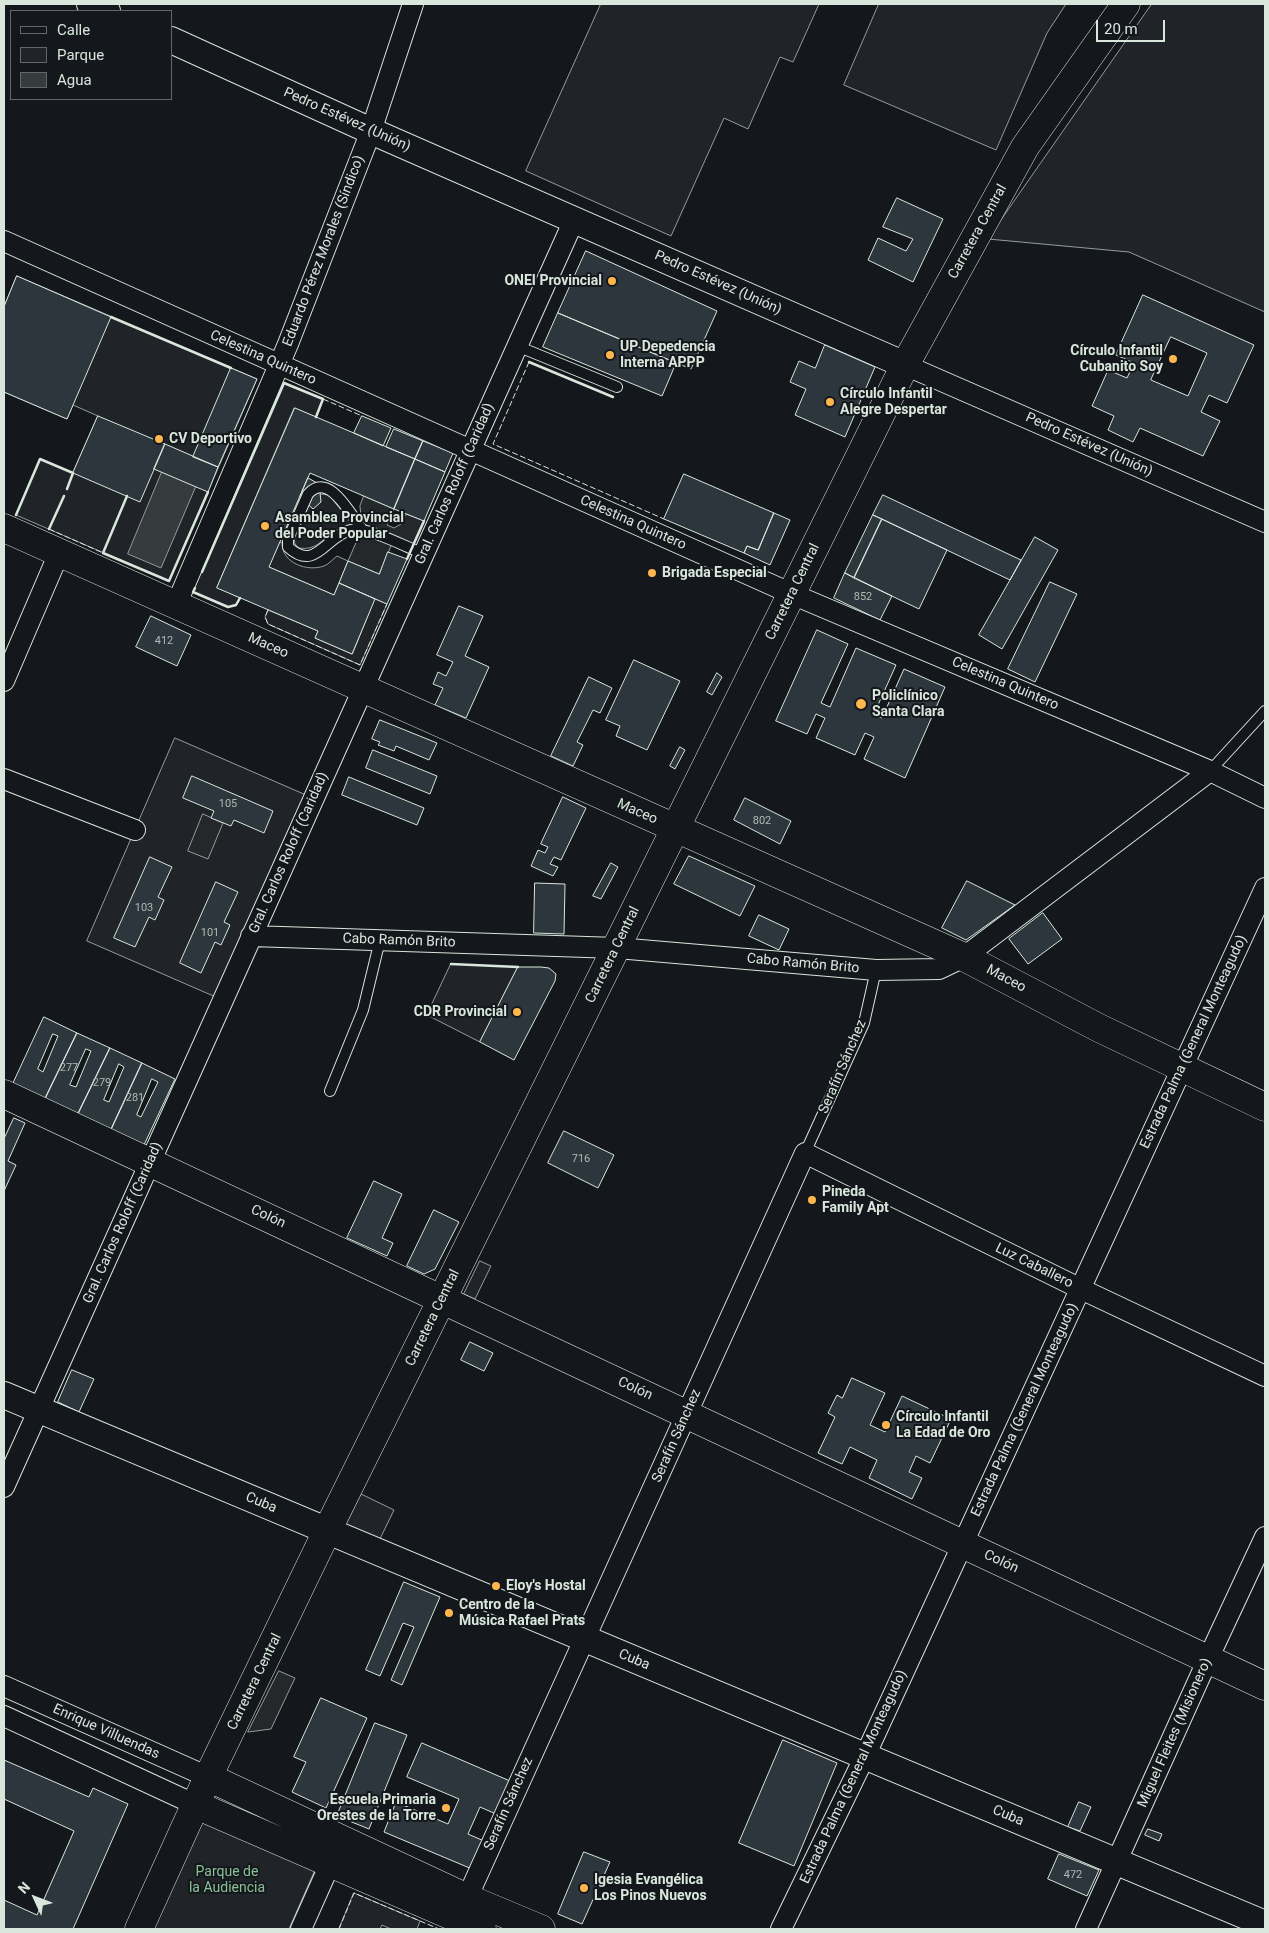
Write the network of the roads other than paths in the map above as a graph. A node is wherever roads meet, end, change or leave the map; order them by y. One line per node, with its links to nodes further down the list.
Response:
1 (90, 4): 4 (street)
2 (413, 4): 6 (street, Eduardo Pérez Morales (Síndico))
3 (1126, 4): 10 (main road, Carretera Central)
4 (105, 10)
5 (172, 40): 6 (street, Pedro Estévez (Unión))
6 (371, 131): 7 (street, Pedro Estévez (Unión)); 11 (street, Eduardo Pérez Morales (Síndico))
7 (574, 220): 9 (street, Gral. Carlos Roloff (Caridad)); 10 (street, Pedro Estévez (Unión))
8 (4, 242): 11 (street, Celestina Quintero)
9 (518, 346): 12 (lane); 13 (street, Gral. Carlos Roloff (Caridad))
10 (905, 364): 14 (street, Pedro Estévez (Unión)); 19 (main road, Carretera Central)
11 (280, 365): 13 (street, Celestina Quintero); 20 (street, Eduardo Pérez Morales (Síndico))
12 (617, 387)
13 (470, 450): 18 (street, Gral. Carlos Roloff (Caridad)); 19 (street, Celestina Quintero)
14 (1265, 522)
15 (4, 528): 17 (main road, Maceo)
16 (362, 529): 16 (lane); 18 (lane)
17 (60, 553): 20 (main road, Maceo); 21 (street)
18 (424, 554): 22 (street, Gral. Carlos Roloff (Caridad))
19 (792, 594): 24 (street, Celestina Quintero); 27 (main road, Carretera Central)
20 (176, 605): 22 (main road, Maceo)
21 (4, 682)
22 (363, 689): 27 (main road, Maceo); 30 (street, Gral. Carlos Roloff (Caridad))
23 (1265, 712): 24 (lane, Cabo Ramón Brito)
24 (1210, 771): 26 (street, Celestina Quintero); 33 (street, Cabo Ramón Brito)
25 (4, 779): 28 (street)
26 (1265, 798)
27 (675, 829): 32 (main road, Carretera Central); 33 (main road, Maceo)
28 (135, 830)
29 (1265, 888): 35 (street, Estrada Palma (General Monteagudo))
30 (252, 936): 31 (street, Cabo Ramón Brito); 40 (street, Gral. Carlos Roloff (Caridad))
31 (380, 940): 32 (street, Cabo Ramón Brito); 36 (lane)
32 (617, 948): 34 (street, Cabo Ramón Brito); 42 (main road, Carretera Central)
33 (964, 957): 34 (street, Cabo Ramón Brito); 35 (main road, Maceo)
34 (876, 970): 39 (lane, Serafín Sánchez)
35 (1182, 1066): 38 (main road, Maceo); 41 (street, Estrada Palma (General Monteagudo))
36 (330, 1091)
37 (4, 1094): 40 (main road, Colón)
38 (1265, 1107)
39 (805, 1153): 41 (street, Luz Caballero); 46 (street, Serafín Sánchez)
40 (150, 1162): 42 (main road, Colón); 45 (street, Gral. Carlos Roloff (Caridad))
41 (1081, 1289): 43 (street, Luz Caballero); 50 (street, Estrada Palma (General Monteagudo))
42 (443, 1298): 46 (main road, Colón); 48 (main road, Carretera Central)
43 (1265, 1376)
44 (4, 1395): 45 (street, Cuba)
45 (38, 1410): 47 (street, Gral. Carlos Roloff (Caridad)); 48 (street, Cuba)
46 (687, 1414): 50 (main road, Colón); 51 (street, Serafín Sánchez)
47 (4, 1487)
48 (327, 1531): 51 (street, Cuba); 57 (main road, Carretera Central)
49 (1265, 1537): 52 (street, Miguel Fleites (Misionero))
50 (963, 1544): 52 (main road, Colón); 56 (street, Estrada Palma (General Monteagudo))
51 (584, 1639): 56 (street, Cuba); 61 (street, Serafín Sánchez)
52 (1208, 1659): 54 (main road, Colón); 59 (street, Miguel Fleites (Misionero))
53 (4, 1686): 57 (street, Enrique Villuendas)
54 (1265, 1686)
55 (4, 1716): 58 (street, Enrique Villuendas)
56 (865, 1756): 59 (street, Cuba); 67 (street, Estrada Palma (General Monteagudo))
57 (208, 1777): 58 (main road, Carretera Central); 61 (main road)
58 (196, 1805): 60 (main road); 63 (main road, Carretera Central)
59 (1116, 1862): 62 (street, Cuba); 68 (street, Miguel Fleites (Misionero))
60 (330, 1864): 64 (street); 65 (main road)
61 (467, 1898): 66 (main road)
62 (1265, 1924)
63 (139, 1929)
64 (302, 1929)
65 (482, 1929)
66 (541, 1929)
67 (781, 1929)
68 (1086, 1929)

